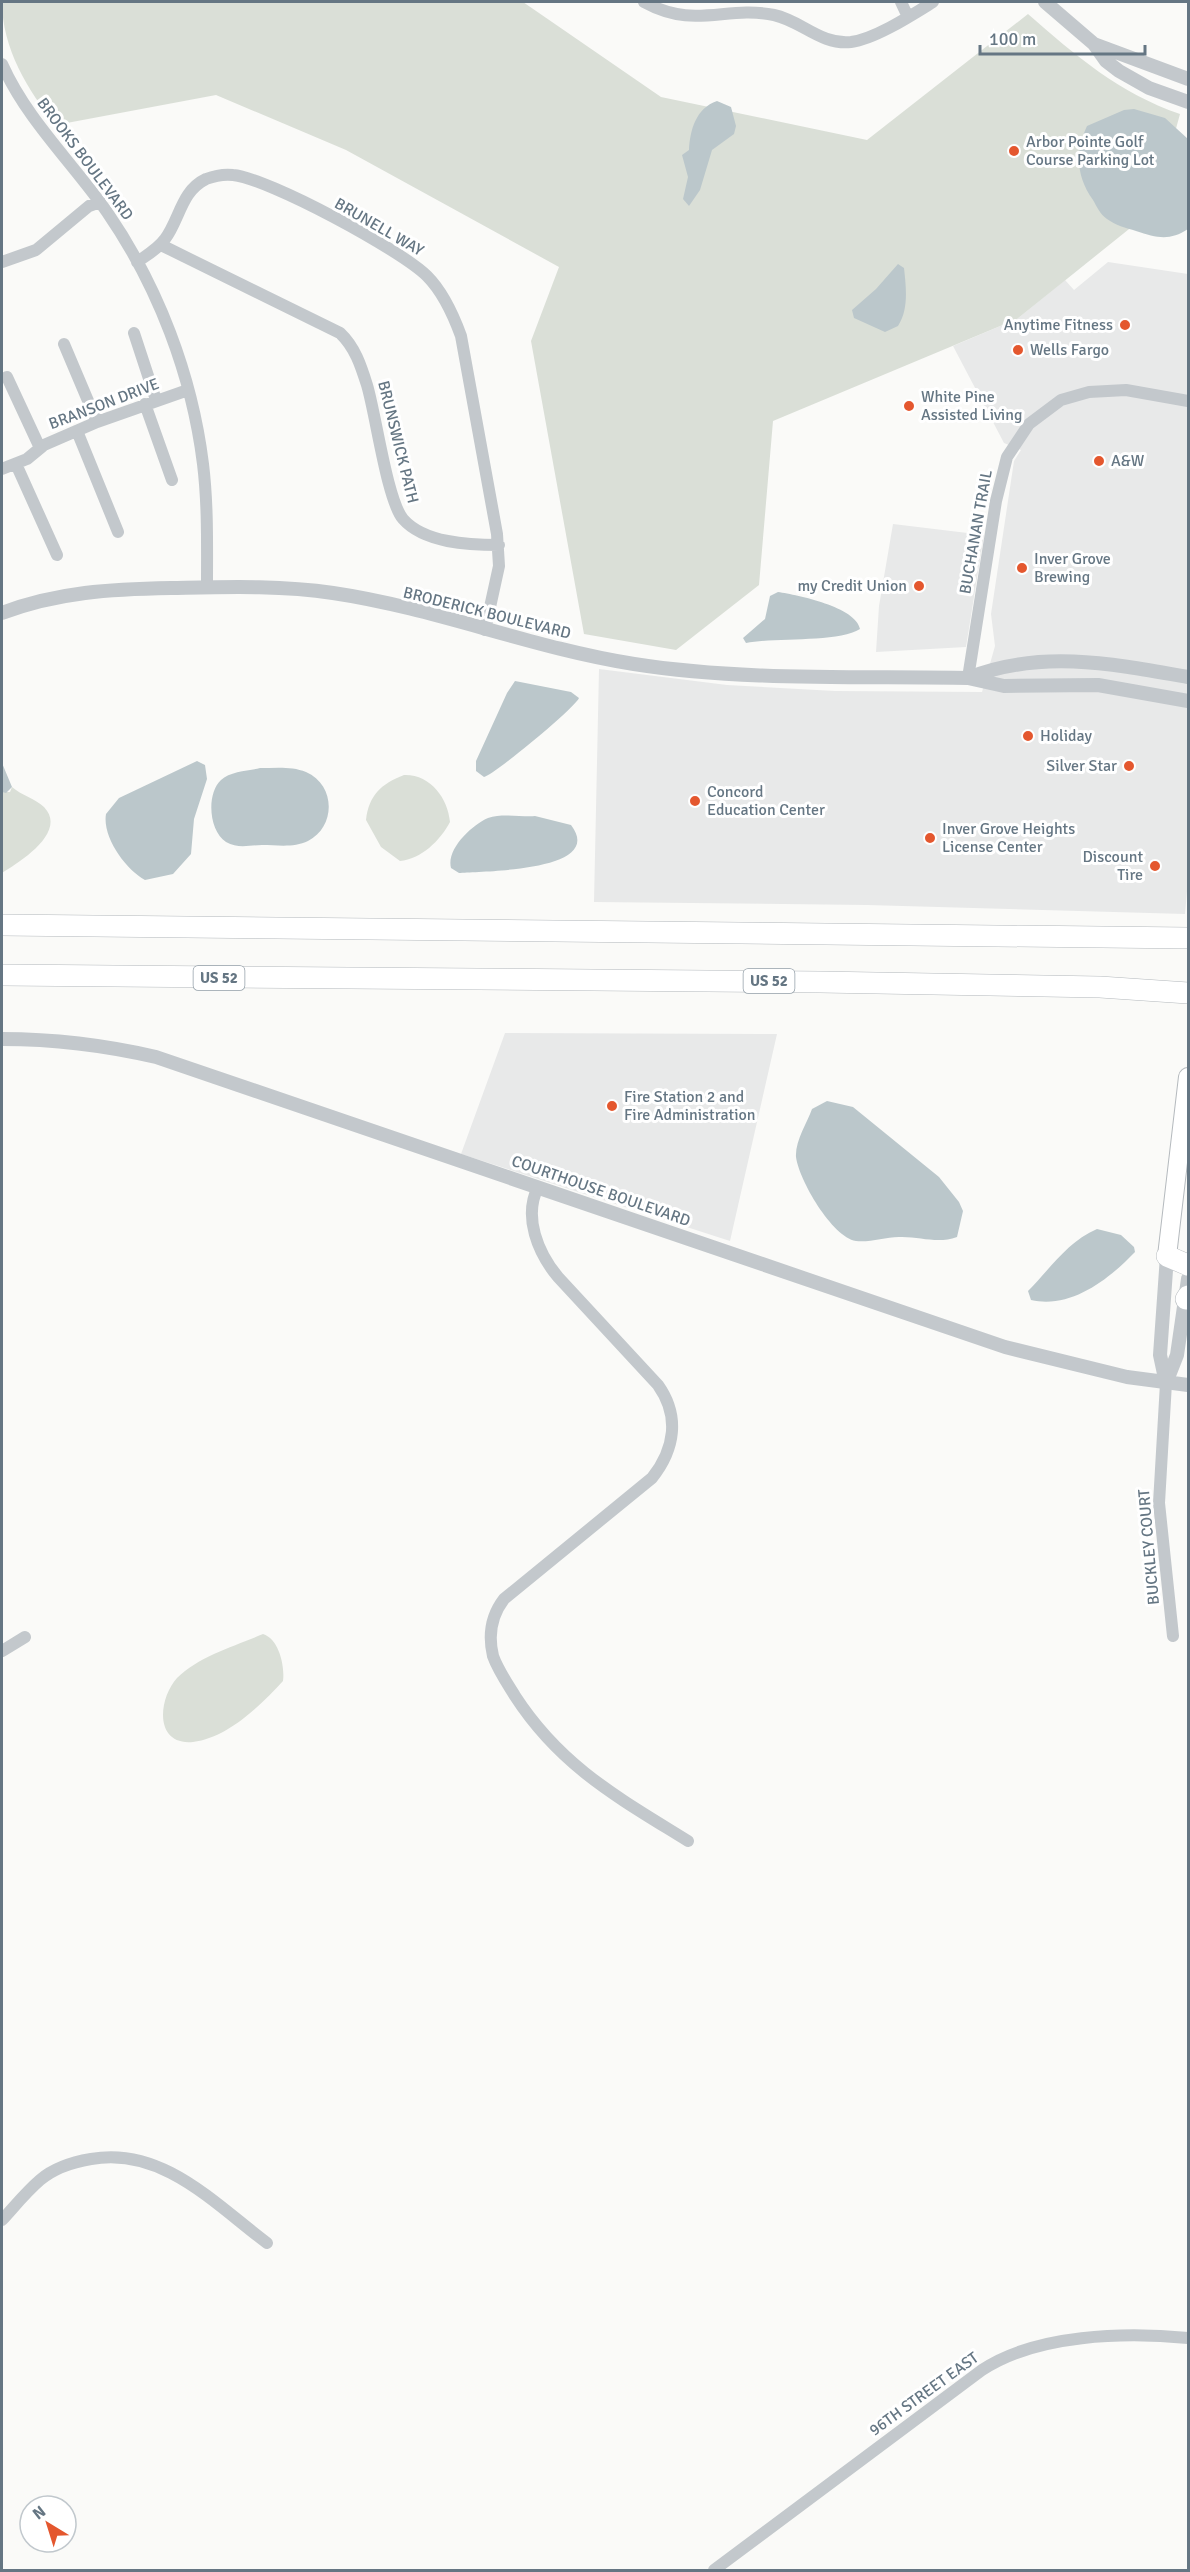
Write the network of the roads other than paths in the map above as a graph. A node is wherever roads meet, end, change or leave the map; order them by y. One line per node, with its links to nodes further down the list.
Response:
1 (644, 2): 5 (street)
2 (901, 2): 5 (street)
3 (933, 2): 5 (street)
4 (1045, 2): 6 (street)
5 (908, 17)
6 (1094, 44): 8 (street); 11 (street)
7 (2, 64): 9 (street, BROOKS BOULEVARD)
8 (1188, 80)
9 (14, 89): 10 (street); 12 (street, BROOKS BOULEVARD)
10 (2, 94)
11 (1188, 102)
12 (100, 202): 14 (street); 15 (street, BROOKS BOULEVARD)
13 (161, 245): 15 (street, BRUNELL WAY); 29 (street, BRUNSWICK PATH); 29 (street, BRUNELL WAY)
14 (2, 262)
15 (137, 262): 19 (street, BROOKS BOULEVARD)
16 (134, 333): 21 (street)
17 (64, 344): 22 (street)
18 (7, 377): 24 (street)
19 (188, 390): 21 (street, BRANSON DRIVE); 31 (street, BROOKS BOULEVARD)
20 (1188, 401): 35 (street, BUCHANAN TRAIL)
21 (151, 402): 22 (street, BRANSON DRIVE); 27 (street)
22 (97, 422): 23 (street, BRANSON DRIVE)
23 (76, 431): 24 (street, BRANSON DRIVE); 28 (street)
24 (40, 448): 25 (street, BRANSON DRIVE)
25 (16, 464): 26 (street, BRANSON DRIVE); 30 (street)
26 (2, 469)
27 (172, 480)
28 (118, 532)
29 (499, 545): 33 (street, BRUNELL WAY)
30 (57, 555)
31 (207, 587): 32 (street, BRODERICK BOULEVARD); 33 (street, BRODERICK BOULEVARD)
32 (2, 613)
33 (485, 630): 35 (street, BRODERICK BOULEVARD)
34 (1188, 677): 35 (street, BRODERICK BOULEVARD)
35 (968, 678): 36 (street, BRODERICK BOULEVARD)
36 (1188, 701)
37 (2, 925): 38 (highway)
38 (1188, 939)
39 (2, 975): 40 (highway, US 52)
40 (1159, 991): 41 (highway, US 52); 42 (highway)
41 (1188, 993)
42 (1188, 998)
43 (2, 1039): 45 (street, COURTHOUSE BOULEVARD)
44 (1188, 1077): 47 (main road)
45 (538, 1187): 50 (street, COURTHOUSE BOULEVARD); 55 (street)
46 (1188, 1254): 47 (highway)
47 (1167, 1256): 48 (highway); 50 (street)
48 (1188, 1265)
49 (1188, 1291): 50 (street)
50 (1166, 1383): 51 (street, COURTHOUSE BOULEVARD); 52 (street, BUCKLEY COURT)
51 (1188, 1384)
52 (1173, 1636)
53 (25, 1637): 54 (street)
54 (2, 1651)
55 (688, 1841)
56 (2, 2220): 57 (street)
57 (267, 2243)
58 (1188, 2338): 59 (street, 96TH STREET EAST)
59 (714, 2571)

